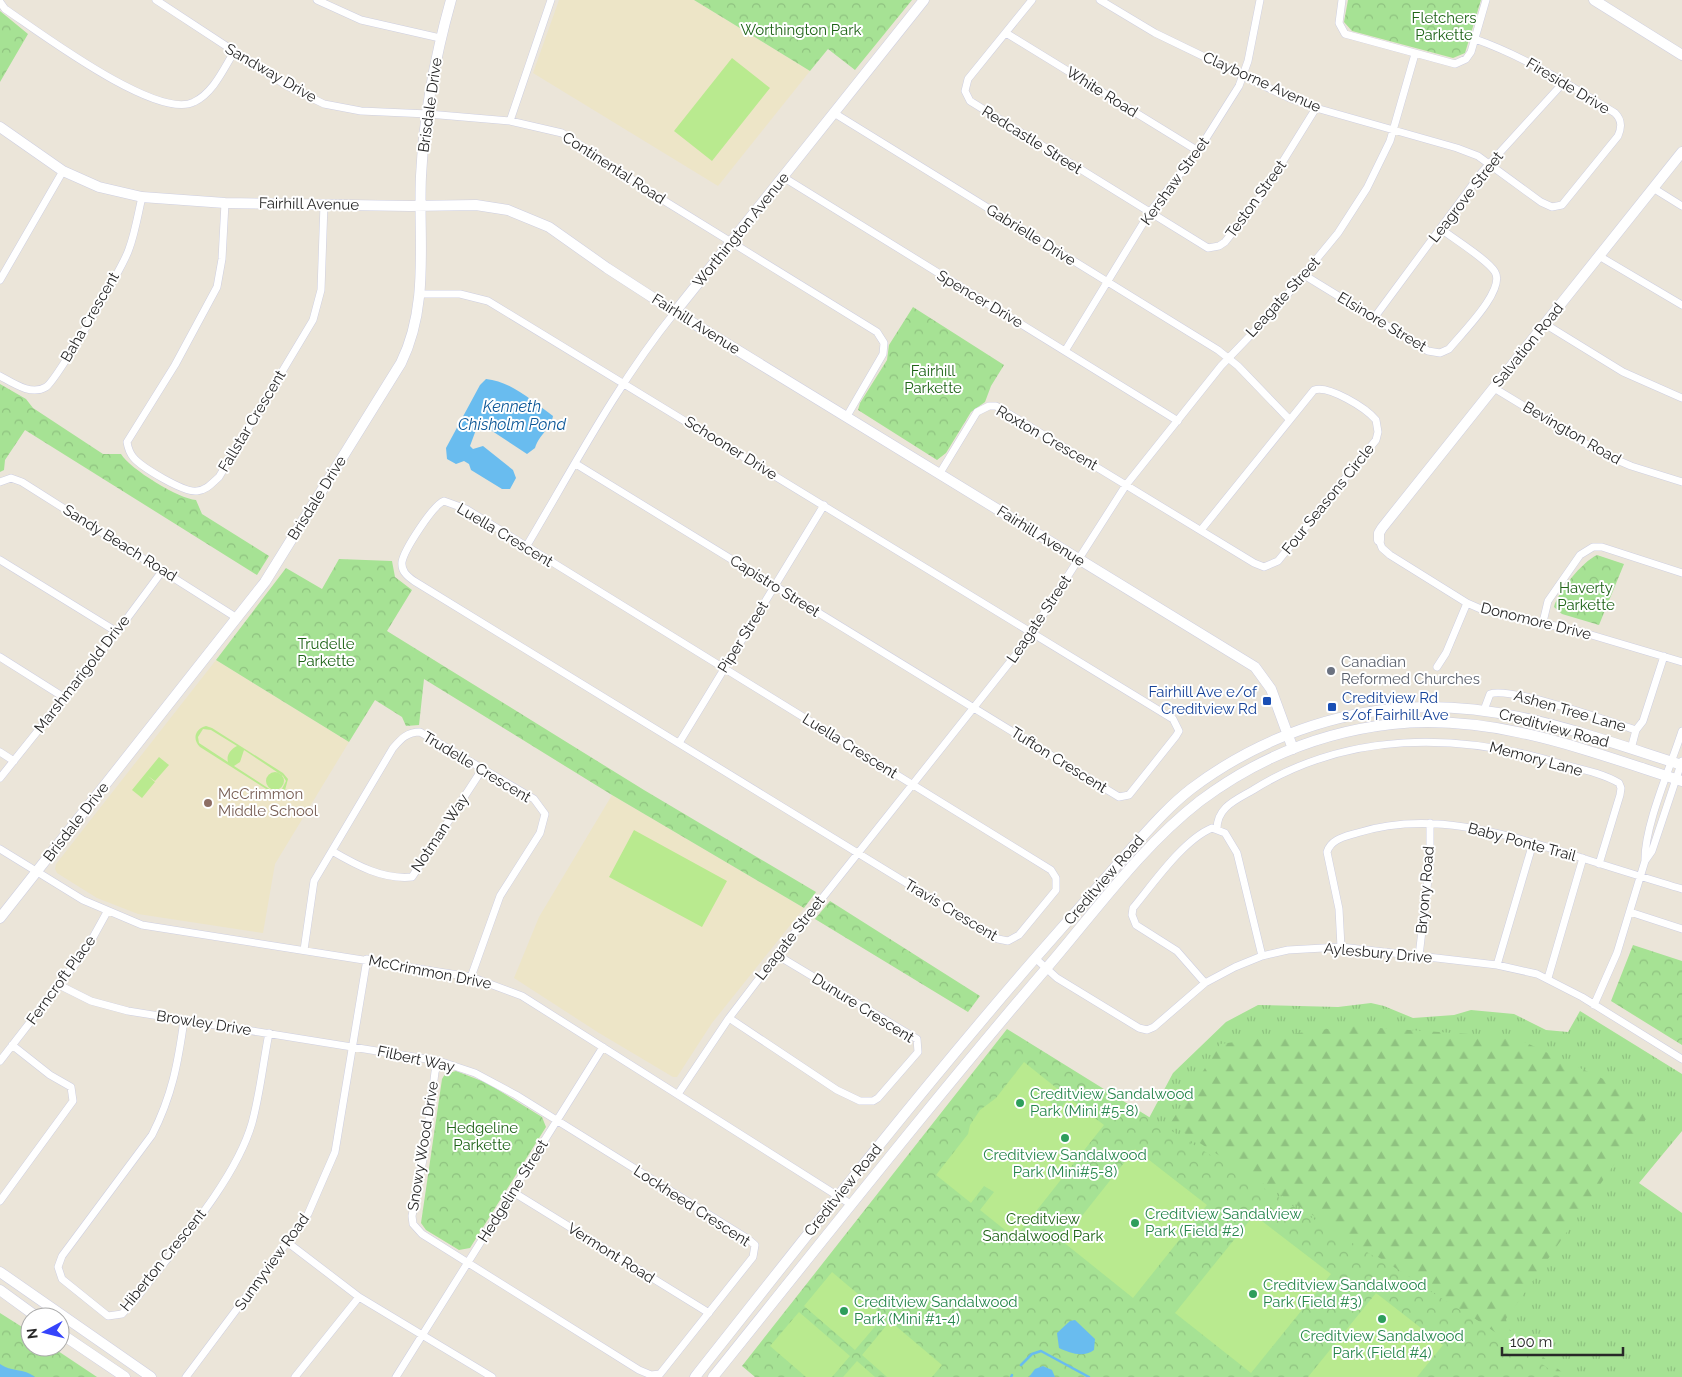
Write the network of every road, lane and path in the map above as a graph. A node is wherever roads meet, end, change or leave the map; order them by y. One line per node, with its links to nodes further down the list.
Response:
1 (156, 0): 16 (street, Sandway Drive)
2 (317, 0): 14 (street)
3 (450, 0): 14 (street, Brisdale Drive)
4 (551, 0): 24 (street)
5 (924, 0): 22 (street, Worthington Avenue)
6 (1032, 0): 13 (street, Redcastle Street)
7 (1100, 0): 19 (street, Clayborne Avenue)
8 (1260, 0): 19 (street, Kershaw Street)
9 (1342, 0): 17 (street)
10 (1486, 0): 15 (street)
11 (1594, 0): 18 (street)
12 (0, 2): 16 (street)
13 (1006, 33): 27 (street, White Road); 38 (street, Redcastle Street)
14 (440, 38): 23 (street, Brisdale Drive)
15 (1475, 39): 17 (street); 20 (street, Fireside Drive)
16 (234, 52): 23 (street, Sandway Drive)
17 (1415, 54): 26 (street, Leagate Street)
18 (1682, 55)
19 (1243, 75): 21 (street, Clayborne Avenue); 27 (street, Kershaw Street)
20 (1564, 82): 29 (street, Leagrove Street); 29 (street, Fireside Drive)
21 (1316, 108): 26 (street, Clayborne Avenue); 38 (street, Teston Street)
22 (834, 113): 31 (street, Worthington Avenue); 44 (street, Gabrielle Drive)
23 (428, 114): 24 (street, Continental Road); 36 (street, Brisdale Drive)
24 (510, 121): 40 (street, Continental Road)
25 (0, 127): 30 (street, Fairhill Avenue)
26 (1394, 130): 29 (street, Clayborne Avenue); 42 (street, Leagate Street)
27 (1198, 152): 38 (street, Kershaw Street)
28 (1682, 152): 32 (street, Salvation Road)
29 (1489, 163): 39 (street, Leagrove Street)
30 (63, 171): 33 (street, Fairhill Avenue); 43 (street)
31 (783, 177): 40 (street, Worthington Avenue); 50 (street, Spencer Drive)
32 (1653, 188): 37 (street); 41 (street, Salvation Road)
33 (142, 197): 34 (street, Fairhill Avenue); 52 (street, Baha Crescent)
34 (225, 203): 35 (street, Fairhill Avenue); 35 (street, Fallstar Crescent)
35 (324, 204): 36 (street, Fairhill Avenue)
36 (421, 206): 45 (street, Brisdale Drive); 47 (street, Fairhill Avenue)
37 (1682, 206)
38 (1150, 212): 44 (street, Kershaw Street)
39 (1441, 229): 48 (street, Leagrove Street); 48 (street, Elsinore Street)
40 (732, 241): 47 (street, Worthington Avenue); 56 (street, Continental Road)
41 (1598, 256): 46 (street); 49 (street, Salvation Road)
42 (1304, 275): 48 (street, Elsinore Street); 51 (street, Leagate Street)
43 (0, 280)
44 (1107, 282): 50 (street, Kershaw Street); 51 (street, Gabrielle Drive)
45 (420, 294): 53 (street, Schooner Drive); 74 (street, Brisdale Drive)
46 (1682, 305)
47 (675, 312): 53 (street, Worthington Avenue); 56 (street, Fairhill Avenue)
48 (1374, 318)
49 (1545, 324): 54 (street, Salvation Road); 55 (street)
50 (1065, 351): 58 (street, Spencer Drive)
51 (1228, 358): 57 (street, Gabrielle Drive); 58 (street, Leagate Street)
52 (0, 376)
53 (624, 382): 59 (street, Worthington Avenue); 64 (street, Schooner Drive)
54 (1494, 388): 62 (street, Bevington Road); 66 (street, Salvation Road)
55 (1682, 398)
56 (847, 416): 60 (street, Fairhill Avenue)
57 (1289, 419): 65 (street, Four Seasons Circle); 65 (street, Four Seasons Circle)
58 (1178, 421): 63 (street, Leagate Street)
59 (576, 464): 67 (street, Worthington Avenue); 72 (street, Capistro Street)
60 (940, 474): 63 (street, Roxton Crescent); 68 (street, Fairhill Avenue)
61 (0, 482): 70 (street, Sandy Beach Road)
62 (1682, 482)
63 (1126, 485): 65 (street, Four Seasons Circle); 68 (street, Leagate Street)
64 (824, 505): 72 (street, Piper Street); 77 (street, Schooner Drive)
65 (1201, 530)
66 (1379, 540): 73 (street, Donomore Drive)
67 (526, 547): 82 (street, Luella Crescent); 89 (street, Luella Crescent)
68 (1078, 559): 77 (street, Leagate Street); 88 (street, Fairhill Avenue)
69 (0, 560): 76 (street)
70 (163, 570): 74 (street, Sandy Beach Road); 76 (street, Marshmarigold Drive)
71 (1682, 572): 75 (street)
72 (775, 586): 82 (street, Piper Street); 84 (street, Capistro Street)
73 (1467, 603): 75 (street, Donomore Drive); 81 (street)
74 (237, 618): 107 (street, Brisdale Drive)
75 (1543, 622): 78 (street, Donomore Drive)
76 (116, 632): 83 (street, Marshmarigold Drive)
77 (1032, 633): 84 (street, Leagate Street); 84 (street, Tufton Crescent)
78 (1664, 656): 80 (street, Donomore Drive); 86 (street, Ashen Tree Lane)
79 (0, 657): 83 (street)
80 (1682, 662)
81 (1436, 666)
82 (724, 668): 89 (street, Piper Street); 98 (street, Luella Crescent)
83 (64, 698): 93 (street, Marshmarigold Drive)
84 (974, 708): 98 (street, Leagate Street)
85 (1484, 710): 86 (street, Ashen Tree Lane); 88 (street, Creditview Road); 91 (street, Creditview Road)
86 (1636, 730): 91 (street, Ashen Tree Lane)
87 (1682, 731): 94 (street)
88 (1288, 734): 90 (street, Fairhill Avenue); 119 (street, Creditview Road)
89 (679, 743): 104 (street, Luella Crescent)
90 (1293, 749): 97 (street, Creditview Road); 122 (street, Creditview Road)
91 (1631, 749): 94 (street, Creditview Road)
92 (0, 752): 93 (street)
93 (14, 761): 96 (street, Marshmarigold Drive)
94 (1679, 763): 97 (street)
95 (483, 768): 103 (street, Notman Way); 103 (street, Trudelle Crescent); 123 (street, Trudelle Crescent)
96 (0, 778)
97 (1675, 779): 108 (street)
98 (913, 784): 104 (street, Leagate Street); 104 (street, Travis Crescent)
99 (1430, 823): 101 (street, Baby Ponte Trail); 114 (street, Baby Ponte Trail); 118 (street, Bryony Road)
100 (1218, 829): 106 (street, Memory Lane); 117 (street); 125 (street)
101 (1533, 842): 105 (street, Baby Ponte Trail); 121 (street)
102 (0, 849): 107 (street, McCrimmon Drive)
103 (332, 851): 115 (street, Trudelle Crescent)
104 (857, 853): 116 (street, Leagate Street)
105 (1583, 858): 106 (street, Baby Ponte Trail); 124 (street)
106 (1599, 864): 108 (street, Baby Ponte Trail)
107 (37, 872): 110 (street, McCrimmon Drive); 112 (street, Brisdale Drive)
108 (1640, 876): 109 (street, Baby Ponte Trail); 111 (street)
109 (1682, 890)
110 (107, 912): 115 (street, McCrimmon Drive); 126 (street, Ferncroft Place)
111 (1630, 912): 113 (street); 127 (street)
112 (0, 918)
113 (1682, 929)
114 (1340, 947): 117 (street, Aylesbury Drive); 118 (street, Aylesbury Drive)
115 (304, 950): 120 (street, McCrimmon Drive)
116 (777, 955): 128 (street, Leagate Street); 128 (street, Dunure Crescent)
117 (1262, 956): 125 (street, Aylesbury Drive)
118 (1419, 956): 121 (street, Aylesbury Drive)
119 (1035, 958): 122 (street, Aylesbury Drive); 140 (street, Creditview Road)
120 (367, 959): 123 (street, McCrimmon Drive); 132 (street, Sunnyview Road)
121 (1497, 965): 124 (street, Aylesbury Drive)
122 (1046, 968): 125 (street, Aylesbury Drive); 142 (street, Creditview Road)
123 (471, 977): 133 (street, McCrimmon Drive)
124 (1548, 978): 127 (street, Aylesbury Drive)
125 (1205, 983)
126 (59, 985): 129 (street, Browley Drive); 131 (street, Ferncroft Place)
127 (1594, 1005): 134 (street, Aylesbury Drive)
128 (729, 1018): 137 (street, Leagate Street)
129 (184, 1020): 130 (street, Browley Drive); 130 (street, Hiberton Crescent)
130 (269, 1033): 132 (street, Browley Drive)
131 (12, 1045): 136 (street, Ferncroft Place); 141 (street)
132 (352, 1046): 135 (street, Filbert Way); 143 (street, Sunnyview Road)
133 (603, 1047): 137 (street, McCrimmon Drive); 138 (street, Hedgeline Street)
134 (1682, 1059)
135 (439, 1060): 138 (street, Filbert Way); 144 (street, Snowy Wood Drive)
136 (0, 1061)
137 (678, 1094): 140 (street, McCrimmon Drive)
138 (557, 1122): 139 (street, Hedgeline Street); 149 (street, Lockheed Crescent)
139 (513, 1192): 144 (street, Hedgeline Street); 149 (street, Vermont Road)
140 (839, 1194): 142 (street, McCrimmon Drive); 158 (street, Creditview Road)
141 (0, 1200)
142 (852, 1205): 159 (street, Creditview Road)
143 (287, 1242): 147 (street); 154 (street, Sunnyview Road)
144 (468, 1262): 149 (street, Lockheed Crescent); 150 (street, Hedgeline Street)
145 (0, 1272): 153 (street)
146 (0, 1290): 148 (street)
147 (359, 1297): 150 (street); 155 (street)
148 (23, 1307)
149 (709, 1314)
150 (423, 1334): 156 (street, Hedgeline Street); 157 (street)
151 (70, 1340): 152 (street)
152 (125, 1377)
153 (151, 1377)
154 (186, 1377)
155 (295, 1377)
156 (396, 1377)
157 (492, 1377)
158 (695, 1377)
159 (713, 1377)

